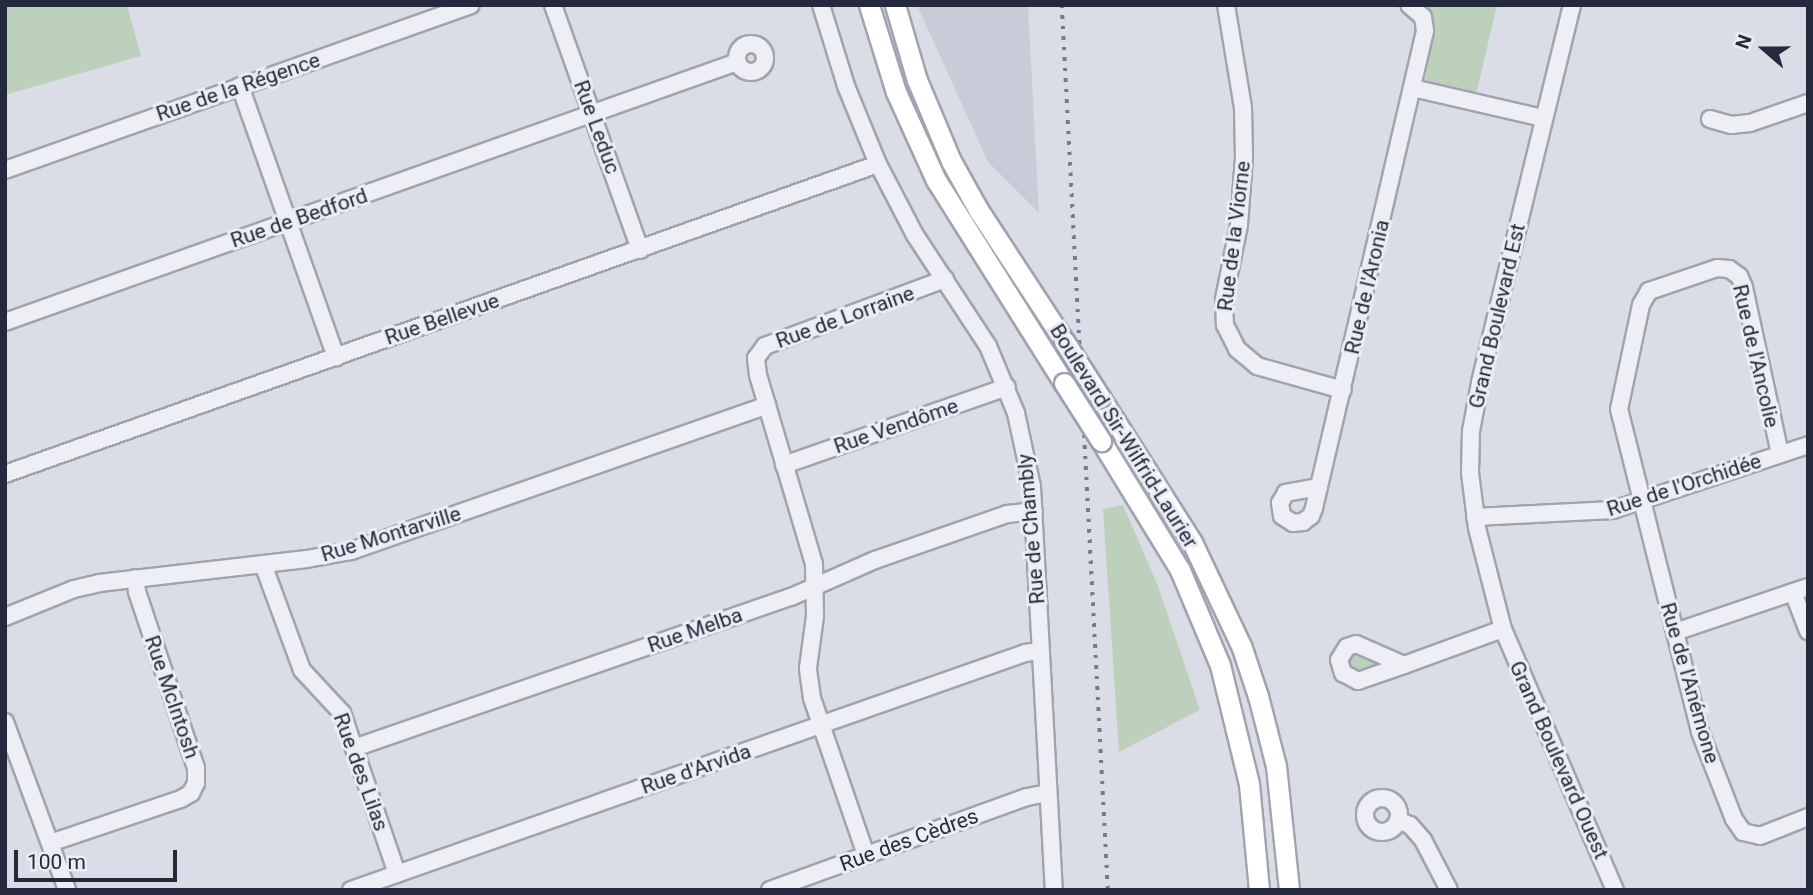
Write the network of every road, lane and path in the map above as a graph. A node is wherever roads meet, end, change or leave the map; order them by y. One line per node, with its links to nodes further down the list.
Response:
1 (471, 5): 10 (street, Rue de la Régence)
2 (553, 5): 13 (street, Rue Leduc)
3 (821, 5): 16 (street, Rue de Chambly)
4 (869, 5): 57 (main road, Boulevard Sir-Wilfrid-Laurier, bridge)
5 (895, 5): 58 (main road, Boulevard Sir-Wilfrid-Laurier, bridge)
6 (1226, 5): 24 (street, Rue de la Viorne)
7 (1409, 5): 11 (street, Rue de l'Aronia)
8 (1572, 5): 14 (street, Grand Boulevard Est)
9 (737, 62): 13 (street, Rue de Bedford)
10 (240, 86): 17 (street, Rue de la Régence); 18 (street)
11 (1413, 88): 14 (street); 24 (street, Rue de l'Aronia)
12 (1808, 103): 15 (street)
13 (592, 114): 18 (street, Rue de Bedford); 19 (street, Rue Leduc)
14 (1542, 118): 33 (street, Grand Boulevard Est)
15 (1710, 119)
16 (878, 164): 19 (street, Rue Bellevue); 20 (street, Rue de Chambly)
17 (5, 170)
18 (289, 222): 21 (street, Rue de Bedford); 22 (street)
19 (640, 250): 22 (street, Rue Bellevue)
20 (945, 279): 23 (street, Rue de Chambly); 25 (street, Rue de Lorraine)
21 (5, 322)
22 (336, 357): 29 (street, Rue Bellevue)
23 (1007, 387): 28 (street, Rue Vendôme); 32 (street, Rue de Chambly)
24 (1343, 390): 30 (street, Rue de l'Aronia)
25 (766, 405): 28 (street, Rue de Lorraine); 34 (street, Rue Montarville)
26 (1808, 445): 27 (street, Rue de l'Orchidée)
27 (1780, 454): 31 (street, Rue de l'Orchidée); 31 (street, Rue de l'Ancolie)
28 (785, 464): 36 (street, Rue de Lorraine)
29 (5, 474)
30 (1319, 487)
31 (1642, 501): 33 (street, Rue de l'Orchidée); 41 (street, Rue de l'Anémone)
32 (1034, 511): 36 (street, Rue Melba); 42 (street, Rue de Chambly)
33 (1475, 517): 39 (street, Grand Boulevard Est)
34 (263, 564): 35 (street, Rue Montarville); 46 (street, Rue des Lilas)
35 (135, 578): 38 (street, Rue Montarville); 50 (street, Rue McIntosh)
36 (815, 586): 45 (street, Rue de Lorraine); 46 (street, Rue Melba)
37 (1801, 590): 40 (street); 41 (street)
38 (5, 617)
39 (1503, 629): 43 (street); 60 (street, Grand Boulevard Ouest)
40 (1808, 631)
41 (1675, 632): 48 (street, Rue de l'Anémone)
42 (1040, 652): 45 (street, Rue d'Arvida); 47 (street, Rue de Chambly)
43 (1404, 664)
44 (5, 722): 50 (street)
45 (820, 726): 51 (street, Rue de Lorraine); 52 (street, Rue d'Arvida)
46 (354, 748): 52 (street, Rue des Lilas)
47 (1048, 793): 51 (street, Rue des Cèdres); 56 (street, Rue de Chambly)
48 (1808, 817)
49 (1398, 820): 59 (street)
50 (50, 843): 53 (street)
51 (866, 855): 55 (street, Rue des Cèdres)
52 (397, 874): 54 (street, Rue d'Arvida)
53 (67, 890)
54 (351, 890)
55 (770, 890)
56 (1054, 890)
57 (1259, 890)
58 (1289, 890)
59 (1449, 890)
60 (1615, 890)

